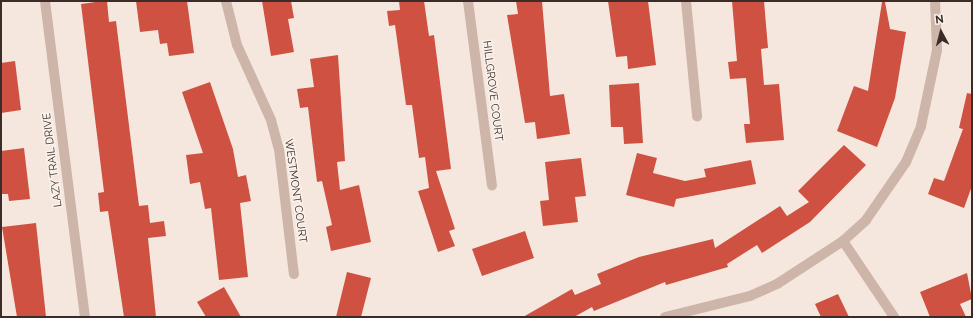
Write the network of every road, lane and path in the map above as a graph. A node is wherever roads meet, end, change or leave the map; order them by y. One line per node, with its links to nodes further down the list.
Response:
1 (45, 1): 10 (street, LAZY TRAIL DRIVE)
2 (226, 1): 9 (street, WESTMONT COURT)
3 (468, 1): 7 (street, HILLGROVE COURT)
4 (686, 1): 6 (street)
5 (934, 1): 8 (street)
6 (697, 116)
7 (492, 185)
8 (843, 241): 11 (street); 12 (street)
9 (294, 274)
10 (85, 317)
11 (665, 317)
12 (894, 317)

